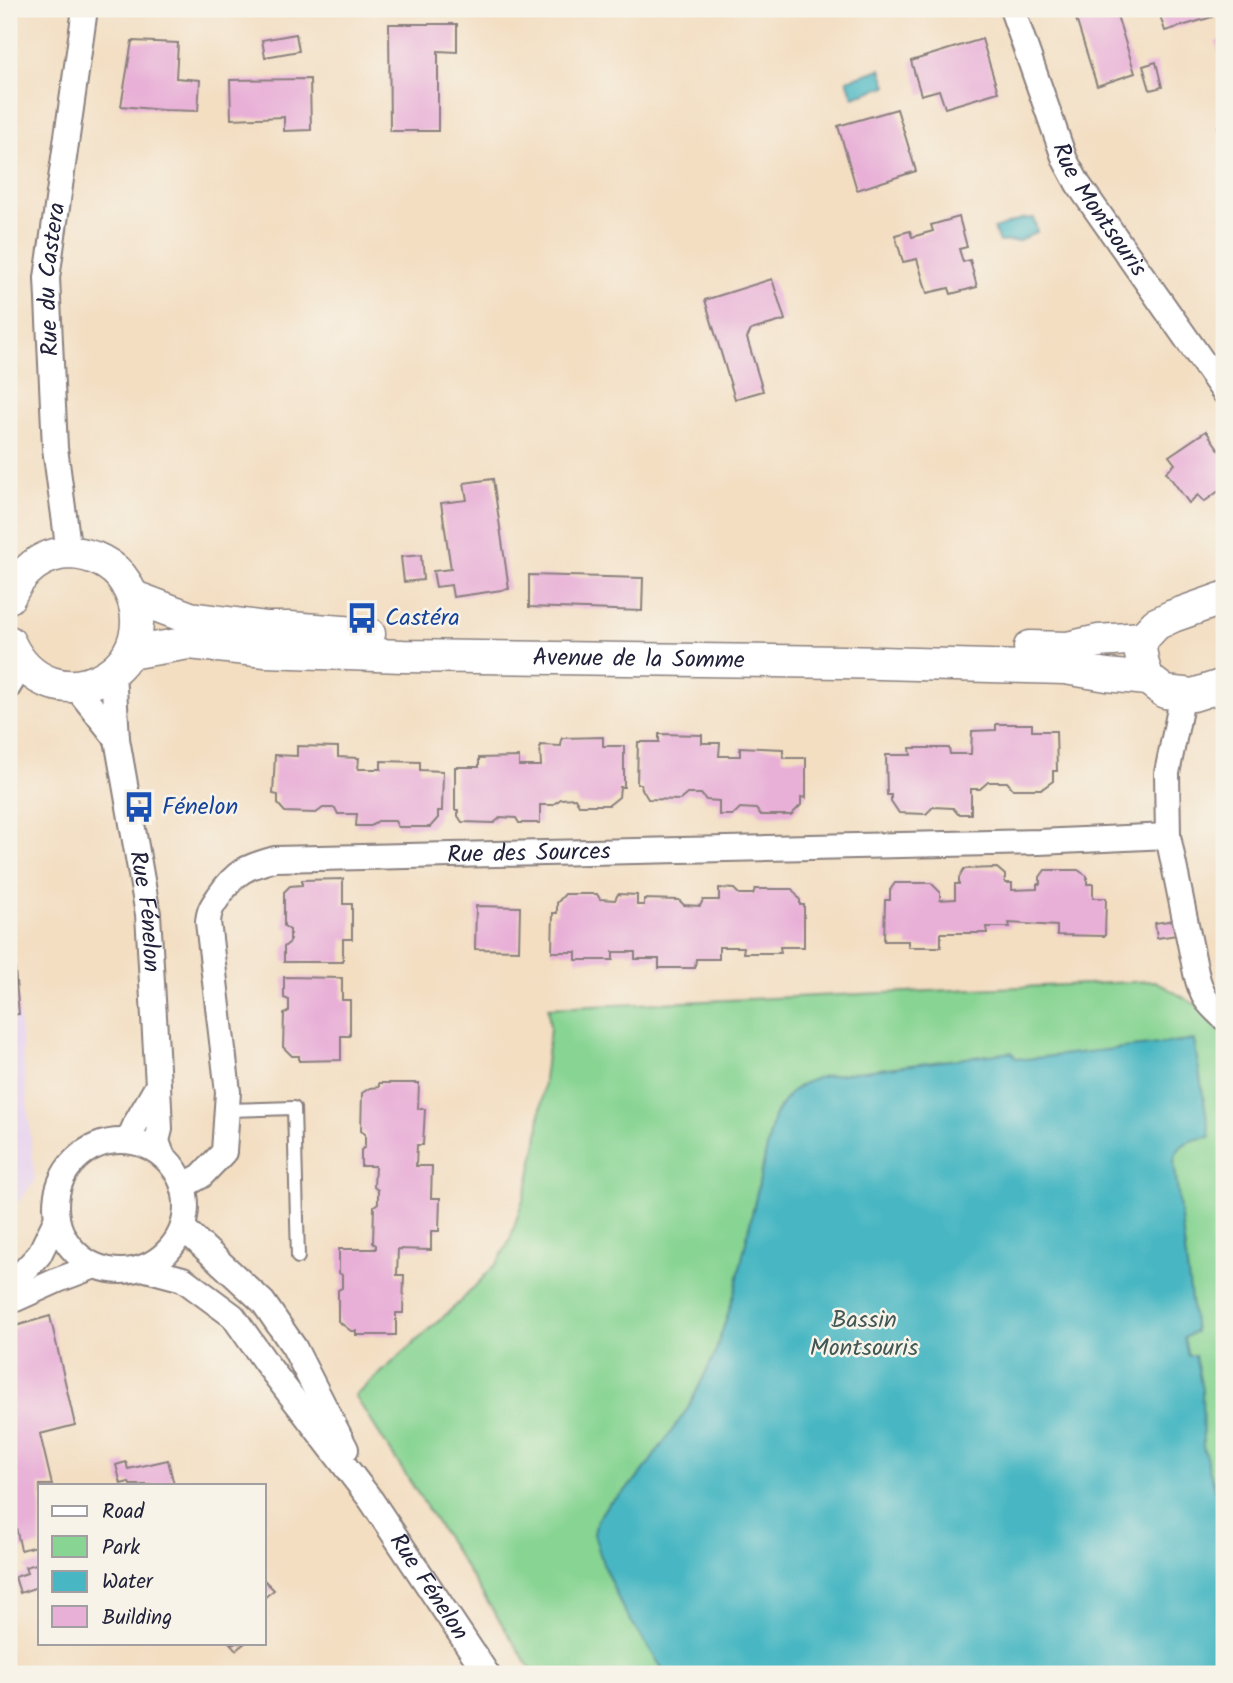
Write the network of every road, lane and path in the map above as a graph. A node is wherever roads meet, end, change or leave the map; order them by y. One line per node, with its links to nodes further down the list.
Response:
1 (85, 9): 4 (street, Rue du Castera)
2 (1012, 9): 3 (street, Rue Montsouris)
3 (1224, 392)
4 (69, 553): 5 (street); 6 (street)
5 (9, 597)
6 (134, 597): 8 (street, Avenue de la Somme); 10 (street)
7 (1224, 598): 8 (street)
8 (1143, 638): 12 (street)
9 (9, 642): 11 (street)
10 (121, 662): 12 (street, Avenue de la Somme); 14 (street, Avenue de la Somme); 17 (street, Rue Fénelon)
11 (26, 669): 14 (street); 16 (lane)
12 (1148, 679): 15 (street)
13 (1224, 685): 15 (street)
14 (75, 686): 17 (street, Rue Fénelon)
15 (1183, 694): 18 (street)
16 (9, 697)
17 (117, 739): 20 (street, Rue Fénelon)
18 (1168, 835): 19 (street); 21 (street, Rue des Sources)
19 (1224, 1018)
20 (159, 1085): 22 (street); 23 (street, Rue Fénelon)
21 (228, 1110): 24 (street, Rue des Sources); 27 (lane)
22 (128, 1141): 23 (street); 25 (street)
23 (162, 1155): 24 (street)
24 (183, 1186): 26 (street)
25 (57, 1219): 28 (street); 30 (street)
26 (183, 1228): 29 (street); 32 (street, Rue Fénelon)
27 (298, 1256)
28 (95, 1266): 29 (street); 31 (street)
29 (142, 1268): 32 (street, Rue Fénelon)
30 (9, 1287)
31 (9, 1302)
32 (371, 1500): 33 (street, Rue Fénelon)
33 (487, 1674)

